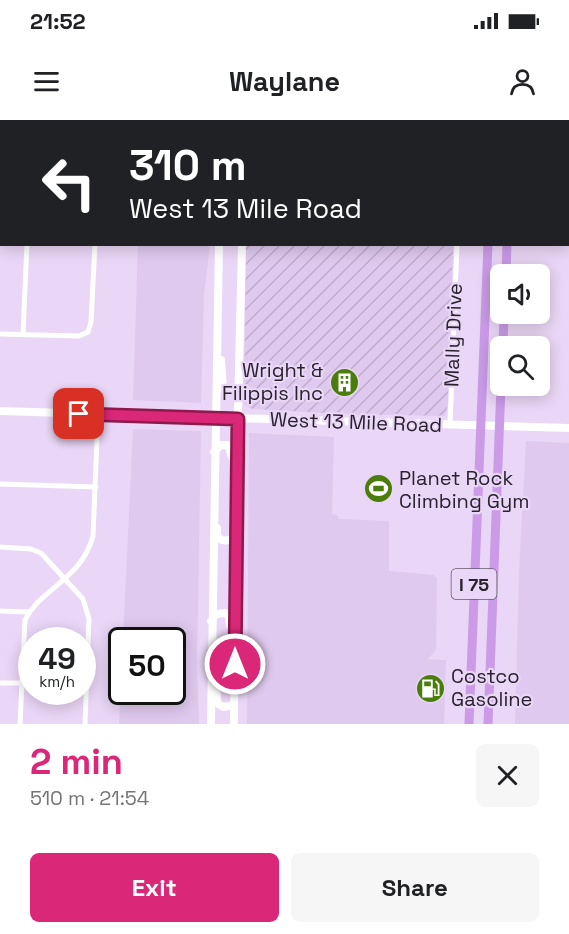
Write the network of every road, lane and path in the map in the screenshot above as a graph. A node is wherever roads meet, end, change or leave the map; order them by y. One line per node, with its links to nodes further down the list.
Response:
1 (27, 246): 11 (street)
2 (95, 246): 11 (street)
3 (219, 246): 9 (main road)
4 (240, 246): 12 (main road)
5 (457, 246): 18 (street, Mally Drive)
6 (488, 246): 42 (highway, I 75)
7 (507, 246): 8 (highway)
8 (506, 264)
9 (218, 313): 12 (main road); 16 (main road)
10 (0, 334): 11 (street)
11 (23, 334)
12 (238, 386): 17 (main road)
13 (501, 396): 43 (highway, I 75)
14 (0, 411): 15 (main road, West 13 Mile Road)
15 (98, 414): 16 (main road, West 13 Mile Road); 23 (street)
16 (214, 418): 17 (main road, West 13 Mile Road); 20 (main road)
17 (238, 419): 18 (main road, West 13 Mile Road); 24 (main road)
18 (450, 425): 19 (main road, West 13 Mile Road)
19 (569, 428)
20 (214, 452): 21 (main road); 24 (main road)
21 (214, 473): 25 (main road); 30 (main road)
22 (0, 484): 23 (street)
23 (96, 487): 27 (street)
24 (235, 520): 25 (main road)
25 (235, 536): 32 (main road)
26 (0, 547): 27 (street)
27 (66, 579): 29 (street); 39 (street)
28 (0, 611): 29 (street)
29 (30, 612): 31 (street)
30 (211, 621): 32 (main road); 33 (main road)
31 (24, 627)
32 (235, 644): 37 (main road)
33 (210, 676): 37 (main road); 40 (main road)
34 (0, 683): 35 (street)
35 (18, 683)
36 (20, 705): 38 (street)
37 (234, 705): 41 (main road)
38 (20, 724)
39 (85, 724)
40 (211, 724)
41 (234, 724)
42 (469, 724)
43 (488, 724)

